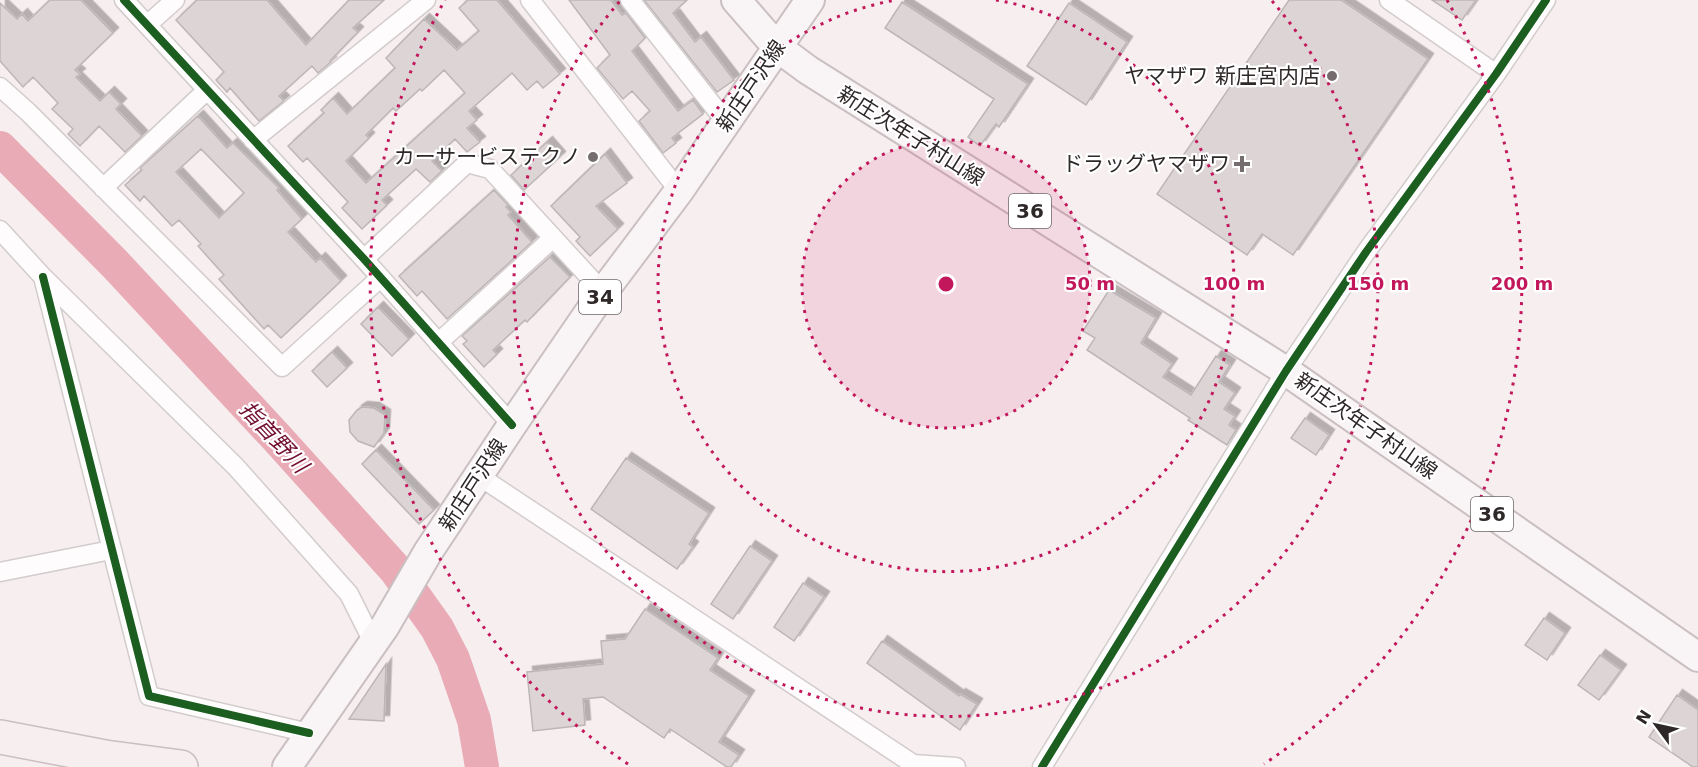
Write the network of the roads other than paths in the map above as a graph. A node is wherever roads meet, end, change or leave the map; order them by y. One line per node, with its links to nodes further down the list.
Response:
1 (124, 0): 10 (street)
2 (175, 0): 10 (street)
3 (426, 0): 16 (street)
4 (530, 0): 18 (street)
5 (630, 0): 15 (street)
6 (736, 0): 11 (main road, 新庄次年子村山線 / 36)
7 (810, 0): 11 (main road, 新庄戸沢線 / 34)
8 (1389, 0): 12 (street)
9 (1546, 0): 12 (street)
10 (147, 25): 14 (street)
11 (777, 47): 15 (main road, 新庄戸沢線 / 34); 26 (main road, 新庄次年子村山線 / 36)
12 (1496, 74): 26 (street)
13 (0, 87): 17 (street)
14 (207, 90): 16 (street); 17 (street)
15 (726, 122): 18 (main road, 新庄戸沢線 / 34)
16 (253, 140): 21 (street)
17 (103, 188): 23 (street)
18 (680, 191): 24 (main road, 新庄戸沢線 / 34)
19 (0, 230): 22 (street)
20 (553, 238): 21 (street); 24 (street); 25 (street)
21 (364, 259): 23 (street)
22 (43, 277): 29 (street); 31 (street)
23 (380, 278): 25 (street)
24 (603, 292): 27 (main road, 新庄戸沢線 / 34)
25 (438, 342): 27 (street)
26 (1286, 371): 32 (main road, 新庄次年子村山線 / 36); 39 (street)
27 (512, 424): 28 (main road, 新庄戸沢線 / 34)
28 (479, 476): 31 (main road, 新庄戸沢線 / 34); 35 (street)
29 (111, 550): 30 (street); 33 (street)
30 (0, 572)
31 (379, 634): 33 (main road, 新庄戸沢線 / 34)
32 (1698, 657)
33 (309, 733): 37 (main road, 新庄戸沢線 / 34)
34 (0, 737): 36 (highway)
35 (913, 766): 38 (street)
36 (181, 767)
37 (287, 767)
38 (956, 767)
39 (1042, 767)

